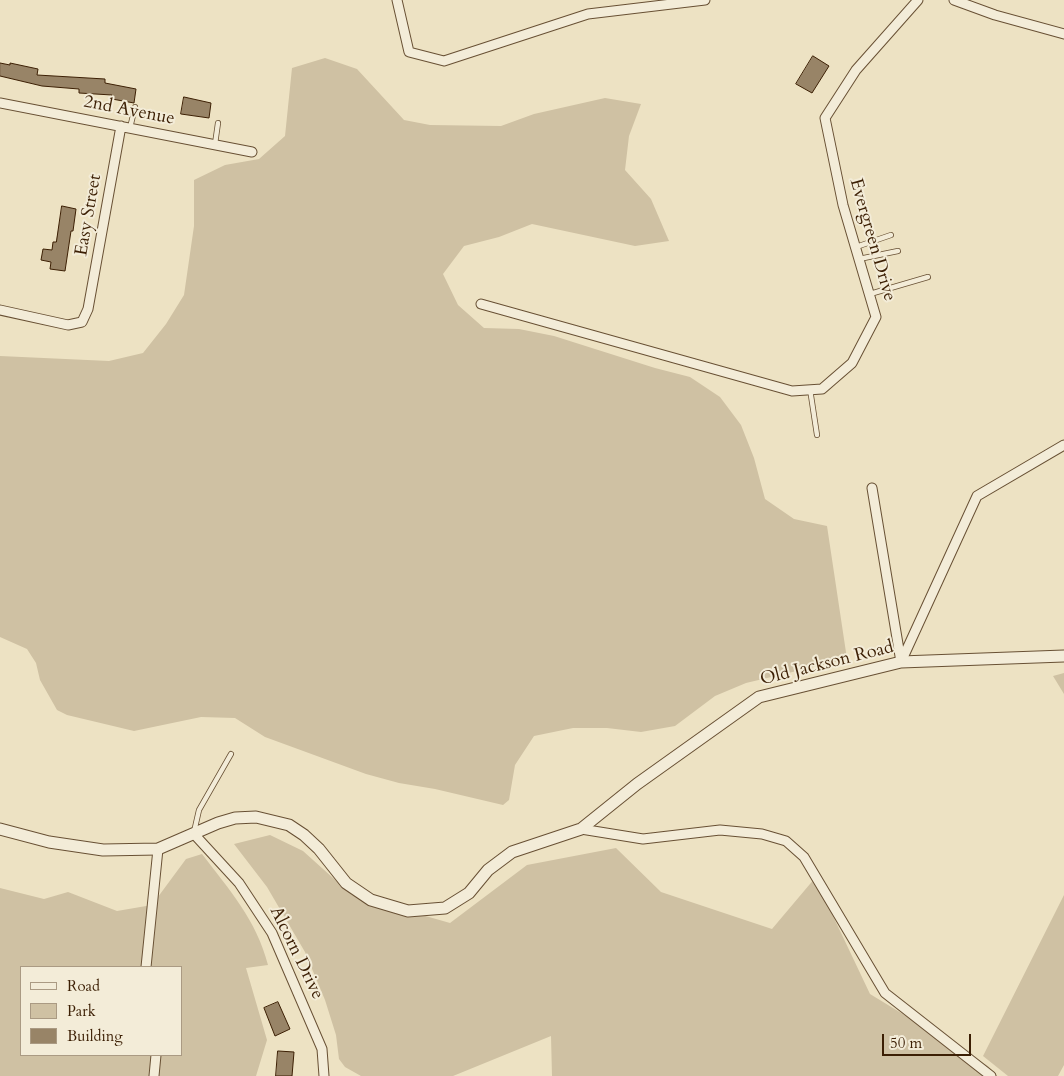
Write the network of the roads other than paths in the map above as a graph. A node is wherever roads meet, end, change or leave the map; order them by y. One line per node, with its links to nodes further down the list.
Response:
1 (397, 0): 2 (street)
2 (705, 0)
3 (918, 0): 13 (street, Evergreen Drive)
4 (954, 0): 5 (street)
5 (1064, 34)
6 (0, 103): 9 (street, 2nd Avenue)
7 (135, 107): 9 (lane)
8 (218, 123): 10 (lane)
9 (126, 127): 10 (street, 2nd Avenue); 19 (street, Easy Street)
10 (215, 144): 11 (street, 2nd Avenue)
11 (252, 152)
12 (891, 235): 13 (lane)
13 (856, 247): 15 (street, Evergreen Drive)
14 (898, 251): 15 (lane)
15 (859, 259): 17 (street, Evergreen Drive)
16 (928, 277): 17 (lane)
17 (870, 294): 20 (street, Evergreen Drive)
18 (481, 304): 20 (street, Evergreen Drive)
19 (0, 310)
20 (810, 390): 21 (lane)
21 (817, 435)
22 (1064, 445): 25 (street)
23 (872, 488): 25 (street)
24 (1064, 656): 25 (street, Old Jackson Road)
25 (901, 662): 27 (street, Old Jackson Road)
26 (231, 754): 29 (lane)
27 (582, 829): 29 (street); 35 (street)
28 (1, 832): 30 (street)
29 (194, 834): 30 (street); 34 (street, Alcorn Drive)
30 (158, 849): 31 (street)
31 (146, 966)
32 (156, 1056): 33 (street)
33 (154, 1076)
34 (324, 1076)
35 (991, 1076)

